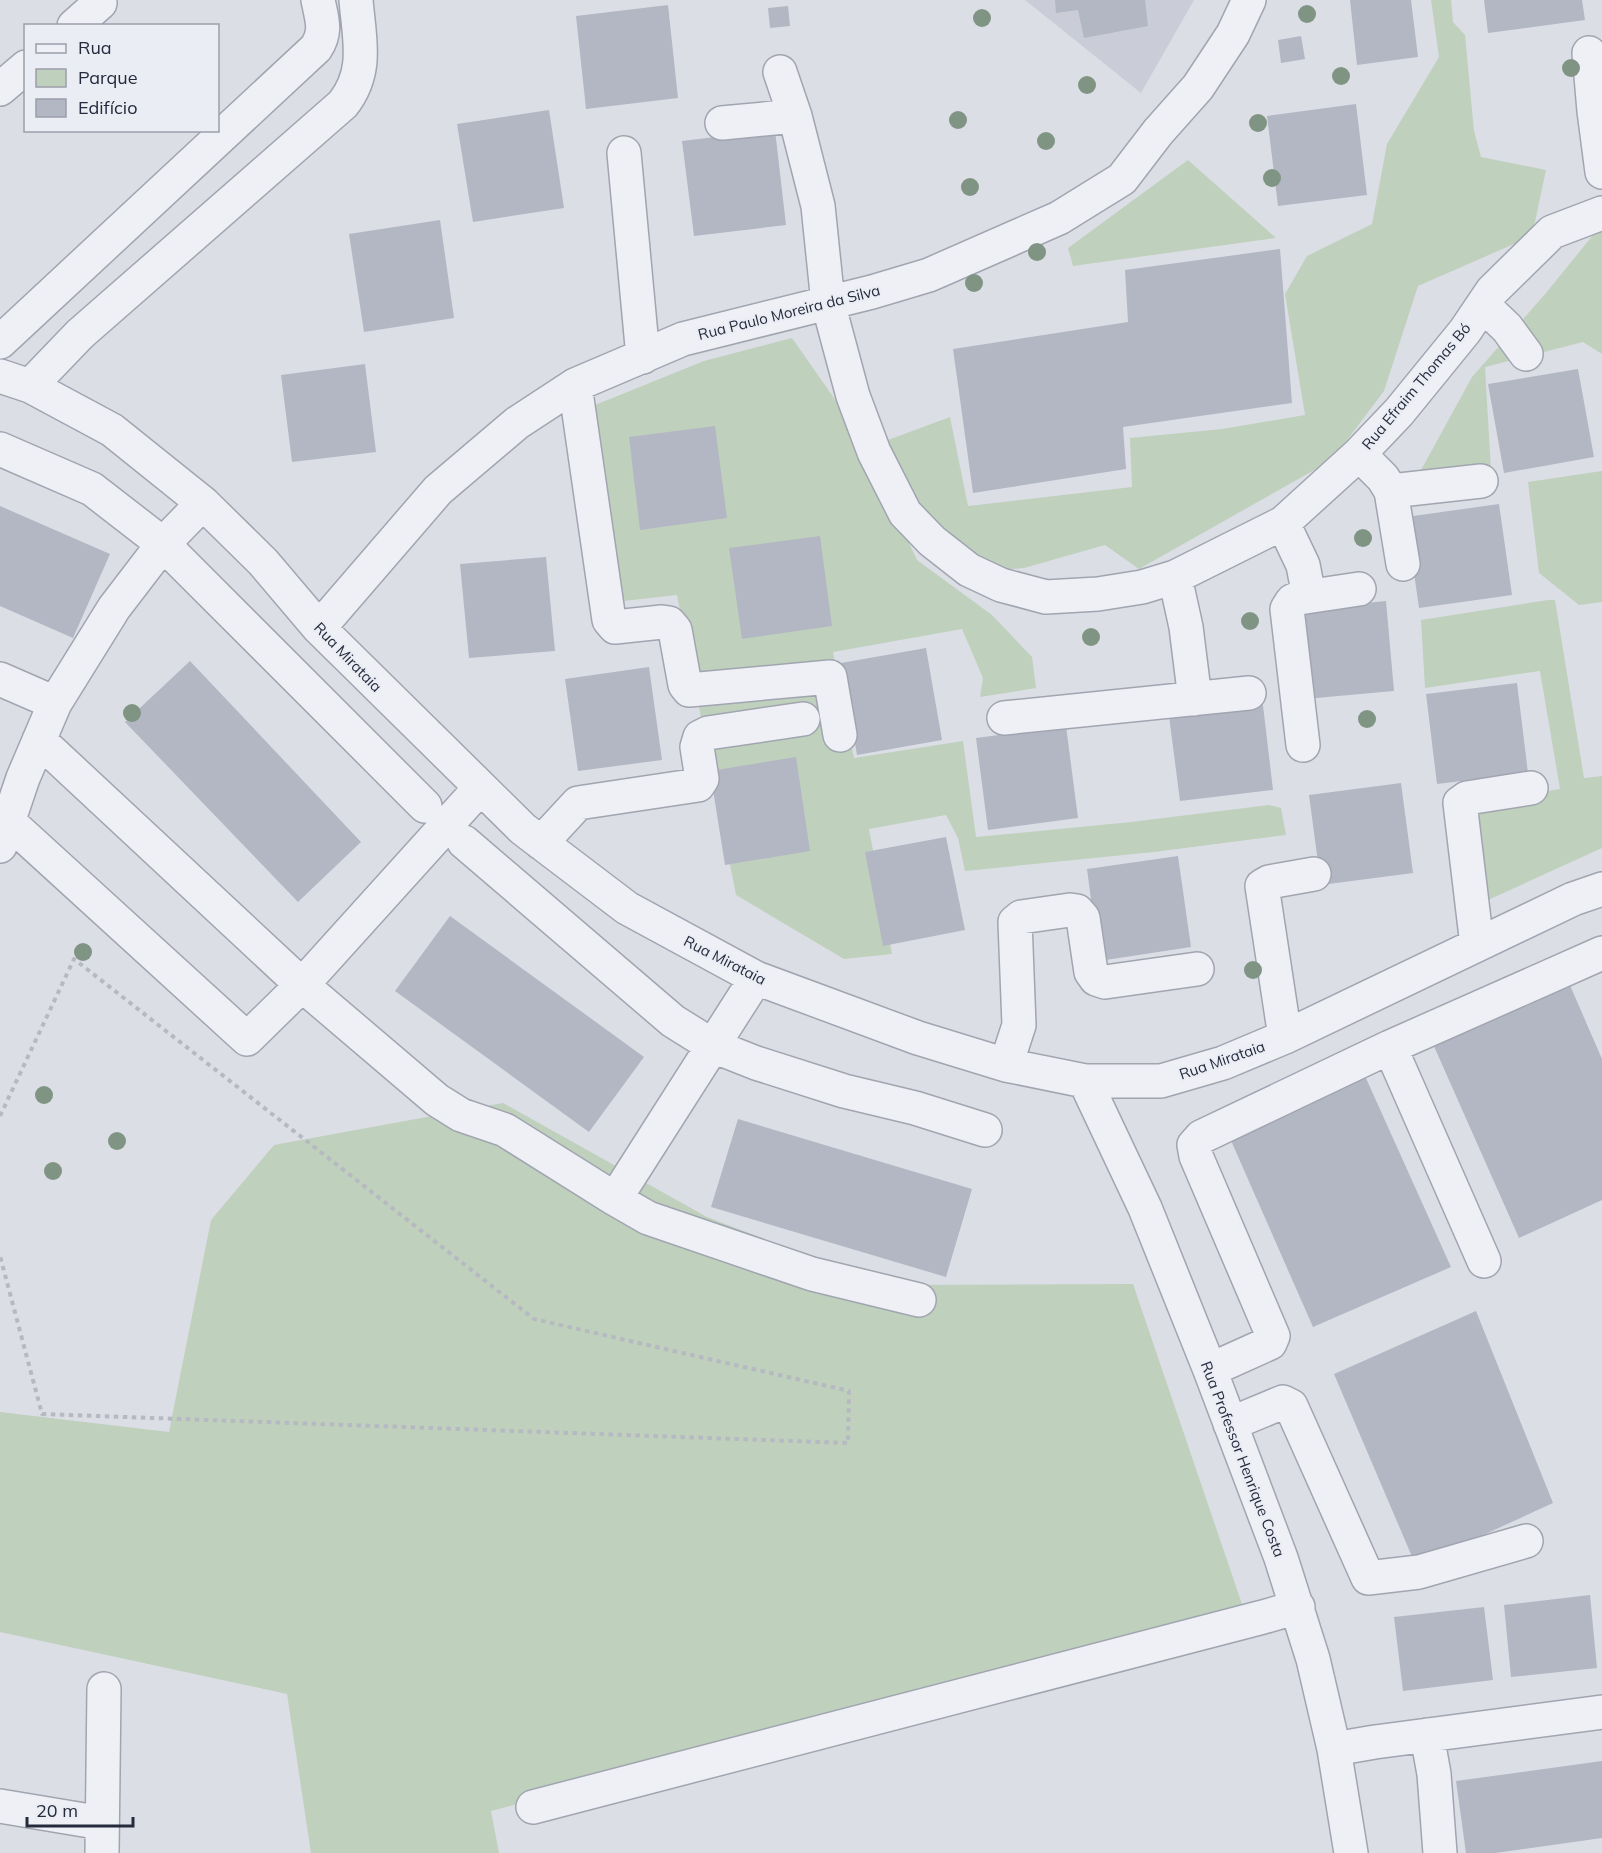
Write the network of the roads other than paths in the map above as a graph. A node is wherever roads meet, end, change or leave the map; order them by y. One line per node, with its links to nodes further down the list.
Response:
1 (318, 0): 17 (street)
2 (356, 0): 20 (street)
3 (1249, 0): 15 (street, Rua Paulo Moreira da Silva)
4 (100, 3): 5 (street)
5 (76, 24)
6 (1589, 53): 13 (street)
7 (24, 69): 9 (street)
8 (780, 72): 10 (street, Rua Efraim Thomas Bó)
9 (0, 88)
10 (795, 116): 11 (street); 15 (street, Rua Efraim Thomas Bó)
11 (722, 123)
12 (624, 153): 19 (street)
13 (1602, 172)
14 (1602, 213): 16 (street, Rua Efraim Thomas Bó)
15 (828, 303): 19 (street, Rua Paulo Moreira da Silva); 30 (street, Rua Efraim Thomas Bó)
16 (1483, 305): 18 (street); 23 (street, Rua Efraim Thomas Bó)
17 (0, 342)
18 (1526, 354)
19 (643, 357): 21 (street, Rua Paulo Moreira da Silva)
20 (15, 381): 26 (street, Rua Mirataia)
21 (575, 384): 33 (street, Rua Paulo Moreira da Silva); 40 (street)
22 (0, 449): 28 (street)
23 (1359, 454): 25 (street); 27 (street, Rua Efraim Thomas Bó)
24 (1481, 481): 25 (street)
25 (1391, 491): 29 (street)
26 (203, 503): 28 (street); 33 (street, Rua Mirataia)
27 (1283, 523): 30 (street, Rua Efraim Thomas Bó); 32 (street)
28 (163, 544): 37 (street); 46 (street)
29 (1403, 564)
30 (1174, 577): 36 (street)
31 (1359, 589): 32 (street)
32 (1309, 596): 42 (street)
33 (319, 628): 44 (street, Rua Mirataia)
34 (0, 679): 37 (street)
35 (1249, 693): 36 (street)
36 (1195, 699): 38 (street)
37 (55, 703): 41 (street)
38 (1004, 718)
39 (803, 719): 49 (street)
40 (840, 735)
41 (39, 740): 43 (street); 56 (street)
42 (1303, 745)
43 (12, 774): 47 (street)
44 (480, 788): 49 (street, Rua Mirataia); 56 (street)
45 (1531, 788): 52 (street)
46 (425, 806)
47 (4, 834): 56 (street)
48 (464, 842): 58 (street)
49 (541, 843): 55 (street, Rua Mirataia)
50 (1314, 874): 57 (street)
51 (1602, 889): 52 (street, Rua Mirataia)
52 (1477, 945): 57 (street, Rua Mirataia)
53 (1602, 953): 59 (street)
54 (1197, 969): 60 (street)
55 (756, 978): 58 (street); 60 (street, Rua Mirataia)
56 (302, 985): 63 (street)
57 (1285, 1037): 61 (street, Rua Mirataia)
58 (713, 1046): 62 (street); 63 (street)
59 (1390, 1047): 64 (street); 66 (street)
60 (1006, 1065): 61 (street, Rua Mirataia)
61 (1085, 1081): 66 (street, Rua Professor Henrique Costa)
62 (985, 1130)
63 (615, 1199): 65 (street)
64 (1484, 1261)
65 (919, 1300)
66 (1210, 1370): 67 (street, Rua Professor Henrique Costa)
67 (1230, 1424): 68 (street); 69 (street, Rua Professor Henrique Costa)
68 (1526, 1541)
69 (1298, 1607): 73 (street, Rua Professor Henrique Costa); 75 (street)
70 (104, 1689): 76 (street)
71 (1602, 1712): 72 (street)
72 (1427, 1735): 73 (street); 78 (street)
73 (1334, 1749): 77 (street, Rua Professor Henrique Costa)
74 (0, 1806): 76 (street)
75 (533, 1807)
76 (102, 1838)
77 (1351, 1853)
78 (1440, 1853)

